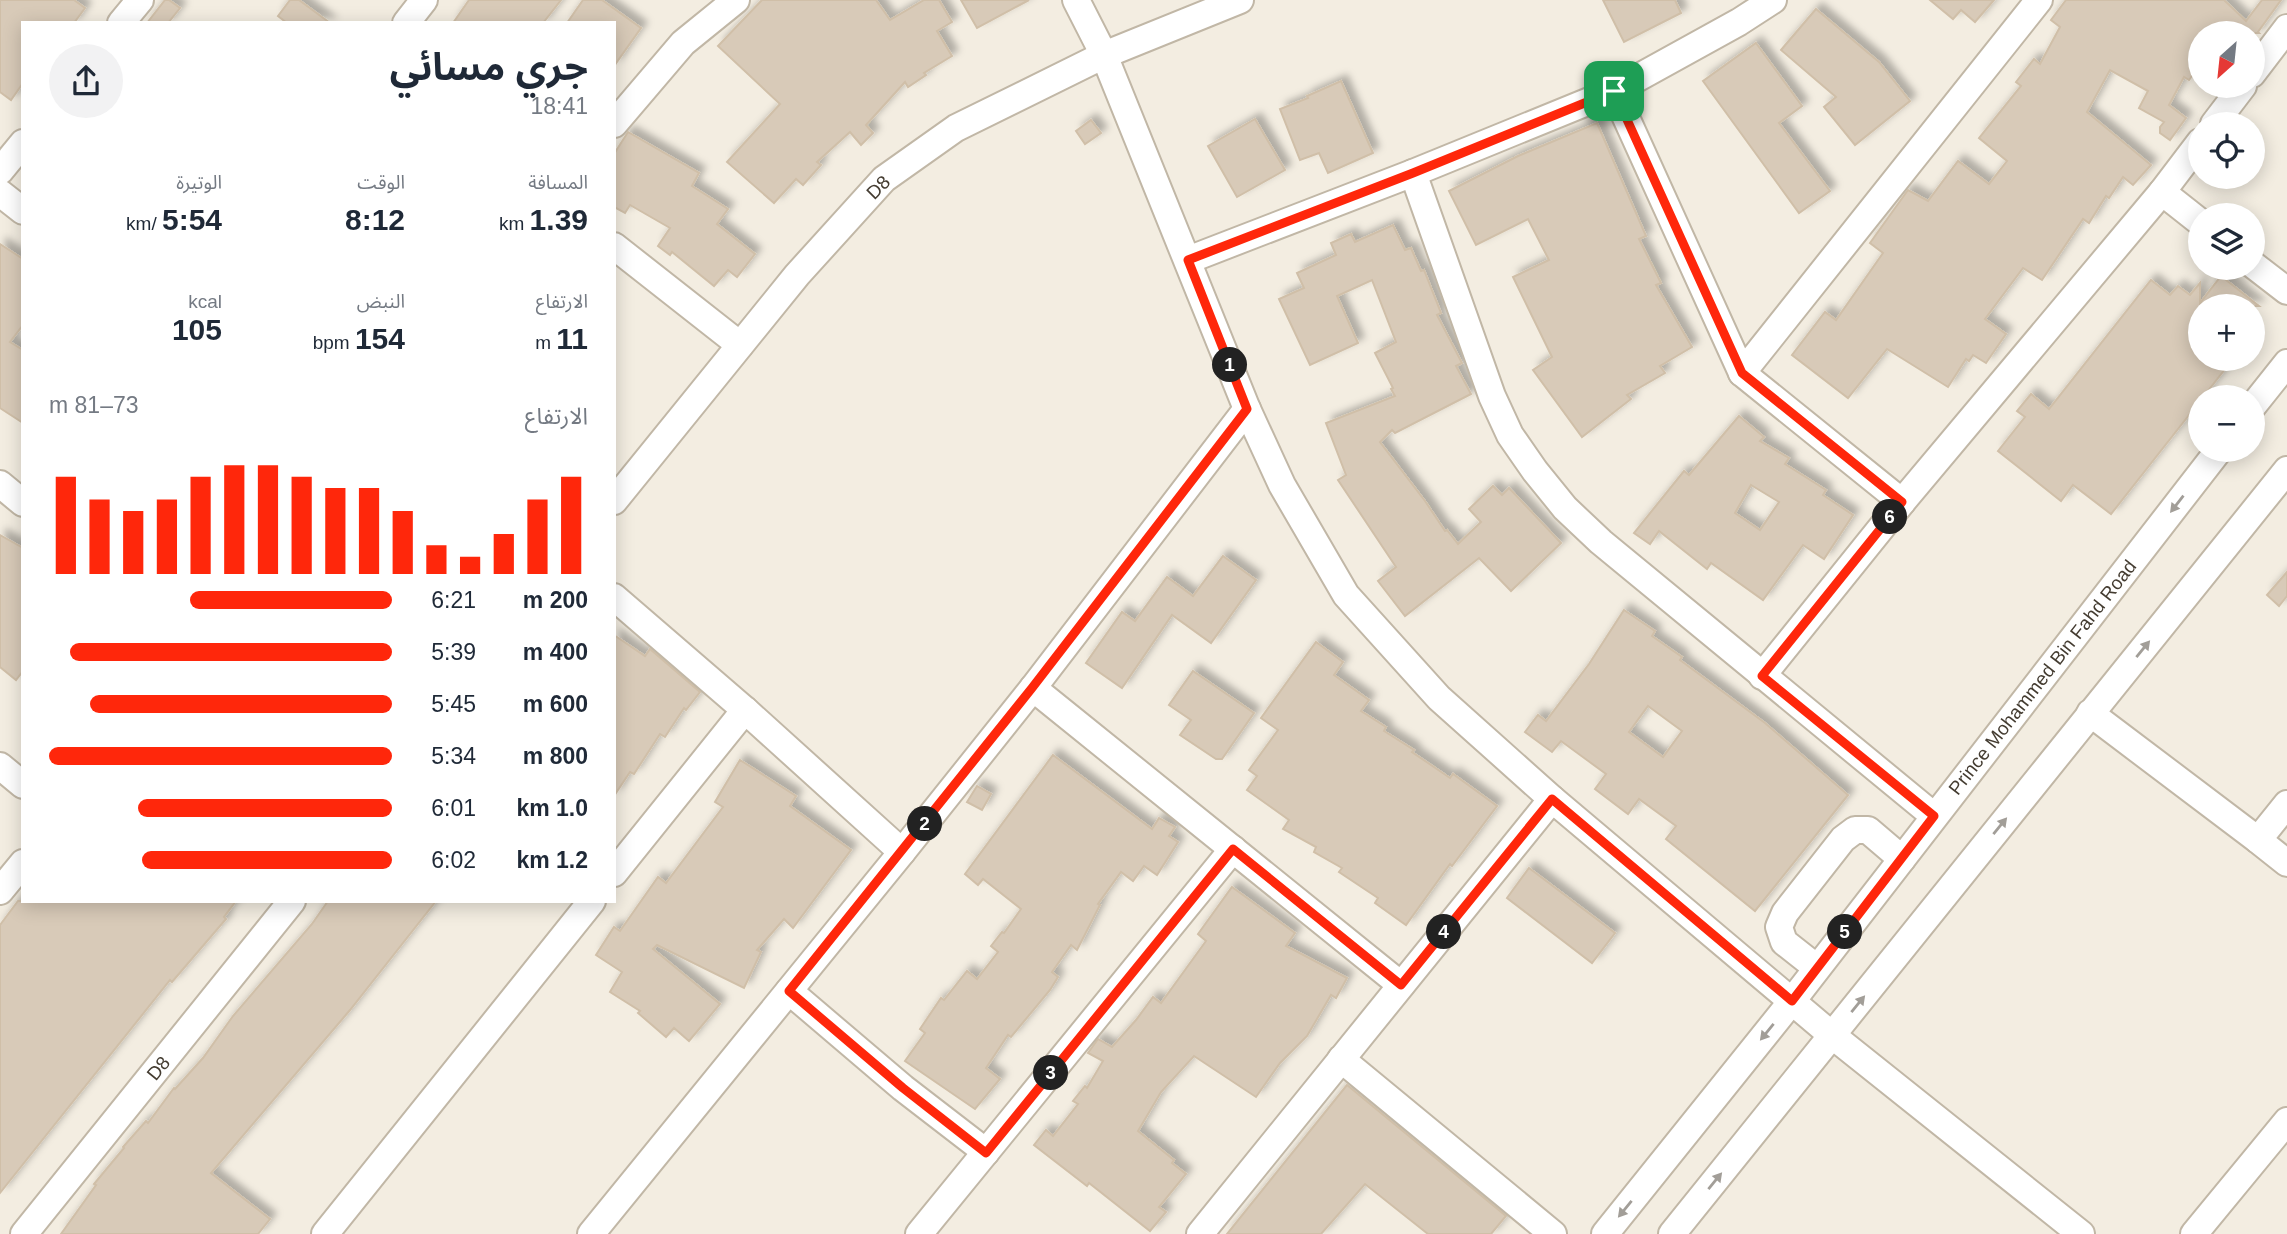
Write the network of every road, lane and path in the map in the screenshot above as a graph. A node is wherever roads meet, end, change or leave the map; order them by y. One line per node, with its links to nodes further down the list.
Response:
1 (424, 0): 7 (street)
2 (736, 0): 14 (street)
3 (1076, 0): 9 (street)
4 (1238, 0): 9 (street, D8)
5 (1773, 0): 11 (street)
6 (2039, 0): 29 (street)
7 (408, 21)
8 (2287, 29): 10 (street)
9 (1104, 55): 24 (street); 27 (street, D8)
10 (2265, 57)
11 (1614, 91): 18 (street); 29 (street)
12 (2234, 98): 13 (street)
13 (2223, 112)
14 (616, 122)
15 (21, 145): 17 (street)
16 (2188, 158): 19 (street)
17 (0, 171)
18 (1413, 173): 24 (street); 39 (street)
19 (2162, 192): 22 (street); 37 (street)
20 (0, 193): 21 (street)
21 (21, 209)
22 (2188, 213)
23 (616, 248): 27 (street)
24 (1188, 260): 31 (street)
25 (2265, 274): 26 (street)
26 (2287, 291)
27 (740, 345): 35 (street, D8)
28 (2287, 363): 30 (street)
29 (1742, 373): 37 (street)
30 (2265, 391)
31 (1247, 409): 40 (street); 45 (street)
32 (2210, 462): 47 (street, Prince Mohammed Bin Fahd Road, one-way to 47)
33 (2287, 470): 42 (street, one-way to 33)
34 (0, 484): 36 (street)
35 (616, 499)
36 (21, 501)
37 (1902, 502): 39 (street)
38 (616, 599): 41 (street)
39 (1762, 676): 47 (street)
40 (1032, 688): 49 (street); 50 (street)
41 (745, 710): 50 (street); 54 (street)
42 (2090, 713): 48 (street); 62 (street, one-way to 42)
43 (0, 766): 44 (street)
44 (21, 783)
45 (1552, 799): 59 (street); 61 (street)
46 (2287, 804): 48 (street)
47 (1934, 816): 51 (street, Prince Mohammed Bin Fahd Road)
48 (2258, 840): 52 (street)
49 (1233, 849): 59 (street); 65 (street)
50 (902, 852): 60 (street)
51 (1902, 859): 58 (street, Prince Mohammed Bin Fahd Road); 58 (street)
52 (2287, 863)
53 (21, 865): 55 (street)
54 (616, 871)
55 (0, 891)
56 (290, 903): 66 (street, D8)
57 (590, 903): 67 (street)
58 (1817, 968): 61 (street, Prince Mohammed Bin Fahd Road)
59 (1401, 985): 63 (street)
60 (789, 991): 65 (street); 68 (street)
61 (1792, 1001): 62 (street); 72 (street, Prince Mohammed Bin Fahd Road, one-way to 72)
62 (1833, 1036): 73 (street, one-way to 62); 74 (street)
63 (1341, 1059): 70 (street); 71 (street)
64 (2287, 1121): 75 (street)
65 (986, 1153): 69 (street)
66 (24, 1234)
67 (325, 1234)
68 (591, 1234)
69 (919, 1234)
70 (1200, 1234)
71 (1553, 1234)
72 (1605, 1234)
73 (1672, 1234)
74 (2081, 1234)
75 (2194, 1234)

